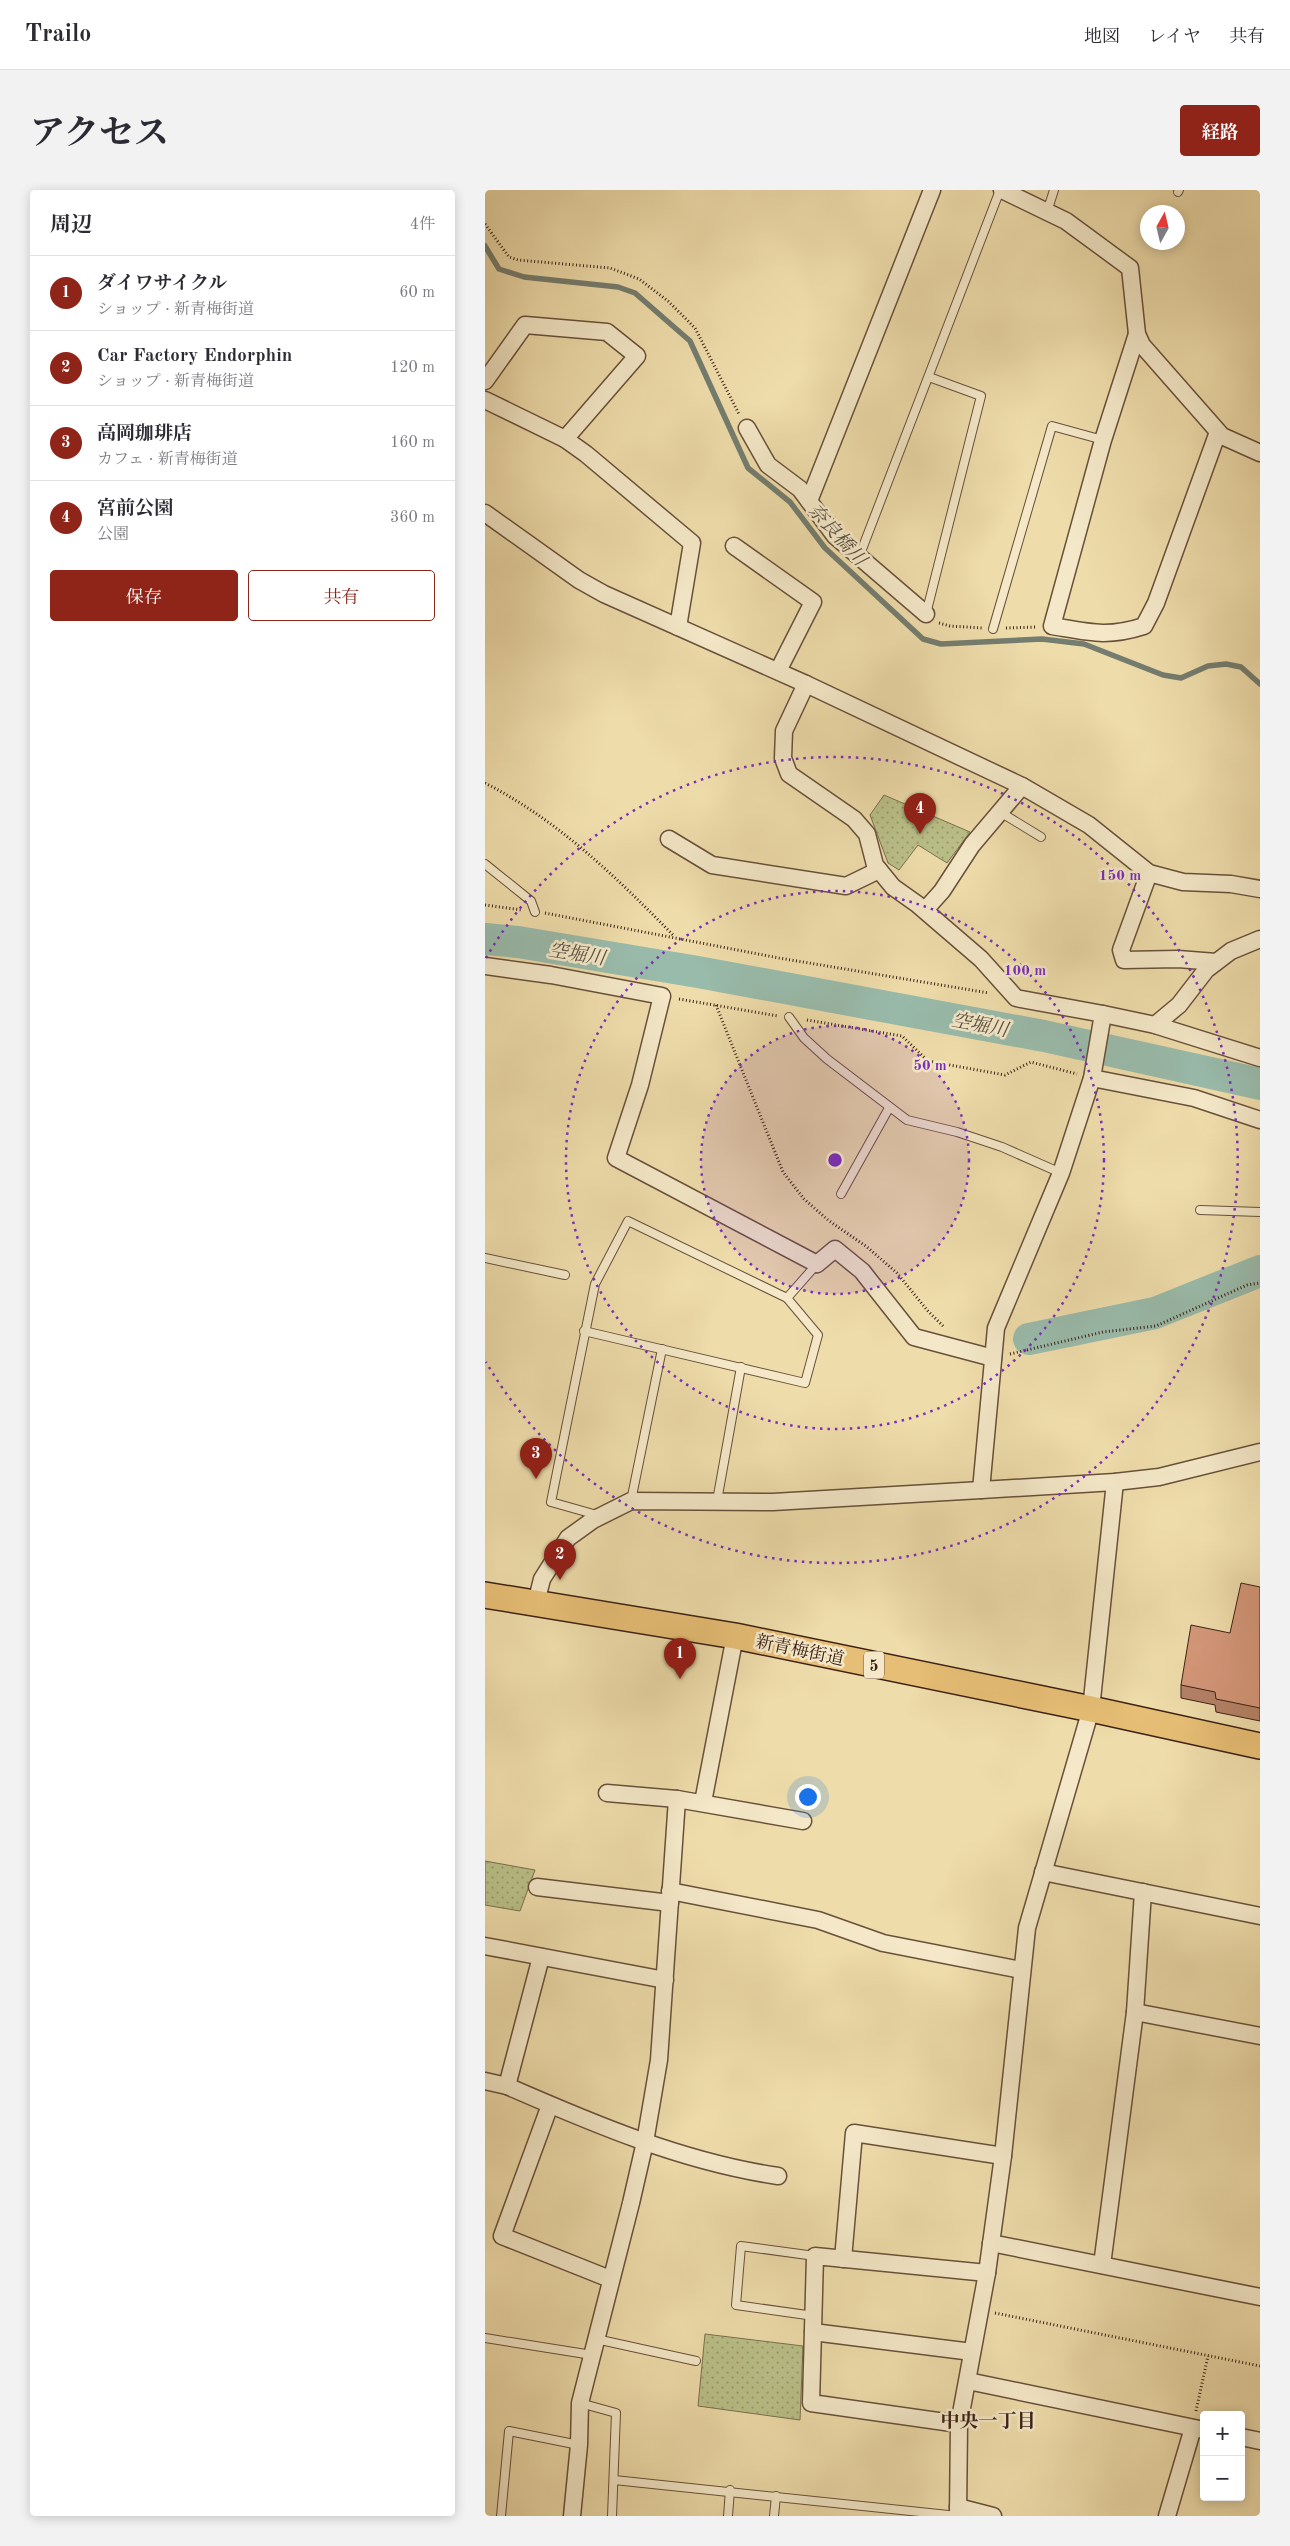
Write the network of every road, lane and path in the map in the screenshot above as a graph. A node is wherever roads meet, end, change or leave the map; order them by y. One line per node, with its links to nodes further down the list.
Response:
1 (932, 190): 15 (street)
2 (1001, 190): 4 (street); 7 (lane)
3 (1054, 190): 4 (lane)
4 (1047, 212): 6 (street)
5 (485, 224): 10 (path)
6 (1137, 334): 11 (street); 13 (street)
7 (929, 377): 18 (lane); 19 (lane)
8 (485, 381): 12 (street)
9 (485, 400): 12 (street)
10 (747, 428): 15 (street)
11 (1218, 432): 13 (street); 14 (street)
12 (565, 439): 20 (street)
13 (1103, 440): 21 (lane)
14 (1260, 453)
15 (809, 501): 18 (street)
16 (485, 513): 20 (street)
17 (734, 546): 22 (street)
18 (859, 558): 19 (street)
19 (926, 614)
20 (678, 627): 22 (street)
21 (993, 629)
22 (778, 671): 23 (street)
23 (806, 684): 25 (street); 30 (street)
24 (485, 783): 36 (path)
25 (1021, 786): 26 (street); 31 (street)
26 (999, 811): 27 (lane); 34 (street)
27 (1041, 837)
28 (669, 839): 30 (street)
29 (485, 864): 35 (lane)
30 (879, 870): 34 (street)
31 (1149, 873): 32 (street); 38 (street)
32 (1260, 890)
33 (485, 905): 35 (path)
34 (925, 910): 41 (street)
35 (535, 912): 36 (path)
36 (675, 937): 41 (path)
37 (1260, 939): 38 (street)
38 (1216, 962): 44 (street)
39 (485, 966): 40 (street)
40 (662, 996): 42 (path); 54 (street)
41 (1016, 998): 43 (street)
42 (789, 1017): 46 (path); 47 (lane)
43 (1102, 1018): 44 (street); 46 (street)
44 (1155, 1025): 45 (street)
45 (1260, 1058)
46 (1092, 1074): 48 (street); 49 (street)
47 (889, 1108): 49 (lane); 50 (lane)
48 (1260, 1120)
49 (1061, 1173): 60 (street)
50 (841, 1194)
51 (1200, 1210): 52 (lane)
52 (1260, 1212)
53 (485, 1258): 55 (lane)
54 (817, 1264): 57 (lane); 60 (street)
55 (565, 1275)
56 (1260, 1283): 60 (path)
57 (787, 1298): 58 (lane); 61 (lane)
58 (584, 1331): 59 (lane); 67 (lane)
59 (662, 1349): 61 (lane); 65 (lane)
60 (993, 1356): 64 (street)
61 (741, 1367): 66 (lane)
62 (1260, 1452): 63 (street)
63 (1115, 1482): 64 (street); 71 (street)
64 (981, 1490): 66 (street)
65 (631, 1501): 66 (street); 67 (street)
66 (717, 1501)
67 (600, 1516): 69 (street)
68 (485, 1595): 69 (main road, 新青梅街道 / 5)
69 (535, 1603): 70 (main road, 新青梅街道 / 5)
70 (735, 1636): 71 (main road, 新青梅街道 / 5); 75 (street)
71 (1091, 1709): 72 (main road, 新青梅街道 / 5); 77 (street)
72 (1260, 1746)
73 (607, 1793): 74 (street)
74 (677, 1800): 75 (street); 80 (street)
75 (703, 1802): 76 (street)
76 (803, 1821)
77 (1043, 1872): 79 (street); 84 (street)
78 (537, 1887): 80 (street)
79 (1143, 1892): 81 (street); 86 (street)
80 (670, 1897): 84 (street); 85 (street)
81 (1260, 1916)
82 (485, 1946): 83 (street)
83 (541, 1957): 85 (street); 89 (street)
84 (1021, 1970): 92 (street)
85 (665, 1980): 91 (street)
86 (1135, 2012): 87 (street); 97 (street)
87 (1260, 2036)
88 (485, 2081): 89 (street)
89 (507, 2086): 90 (street)
90 (550, 2105): 91 (street); 99 (street)
91 (645, 2142): 93 (street); 99 (street)
92 (1003, 2156): 94 (street); 96 (street)
93 (778, 2176)
94 (991, 2242): 97 (street); 98 (street)
95 (815, 2256): 96 (street); 102 (street); 102 (lane)
96 (843, 2259): 98 (street)
97 (1102, 2264): 100 (street)
98 (987, 2273): 101 (street)
99 (610, 2279): 104 (street)
100 (1260, 2297)
101 (980, 2310): 105 (street); 107 (path)
102 (813, 2324): 105 (street); 112 (street)
103 (485, 2338): 106 (lane)
104 (596, 2339): 106 (street); 108 (lane)
105 (972, 2352): 110 (street)
106 (592, 2355): 111 (street)
107 (1208, 2356): 109 (path); 113 (path)
108 (696, 2361)
109 (1260, 2366)
110 (968, 2381): 112 (street); 113 (street)
111 (580, 2403): 116 (street); 117 (lane)
112 (959, 2424): 120 (street)
113 (1198, 2429): 127 (street)
114 (1245, 2438): 115 (street)
115 (1260, 2441)
116 (579, 2445): 121 (lane); 122 (street)
117 (614, 2480): 118 (lane); 123 (lane)
118 (730, 2490): 119 (lane); 124 (lane)
119 (776, 2496): 120 (lane); 125 (lane)
120 (958, 2513): 126 (street)
121 (501, 2516)
122 (572, 2516)
123 (612, 2516)
124 (728, 2516)
125 (774, 2516)
126 (993, 2516)
127 (1167, 2516)

